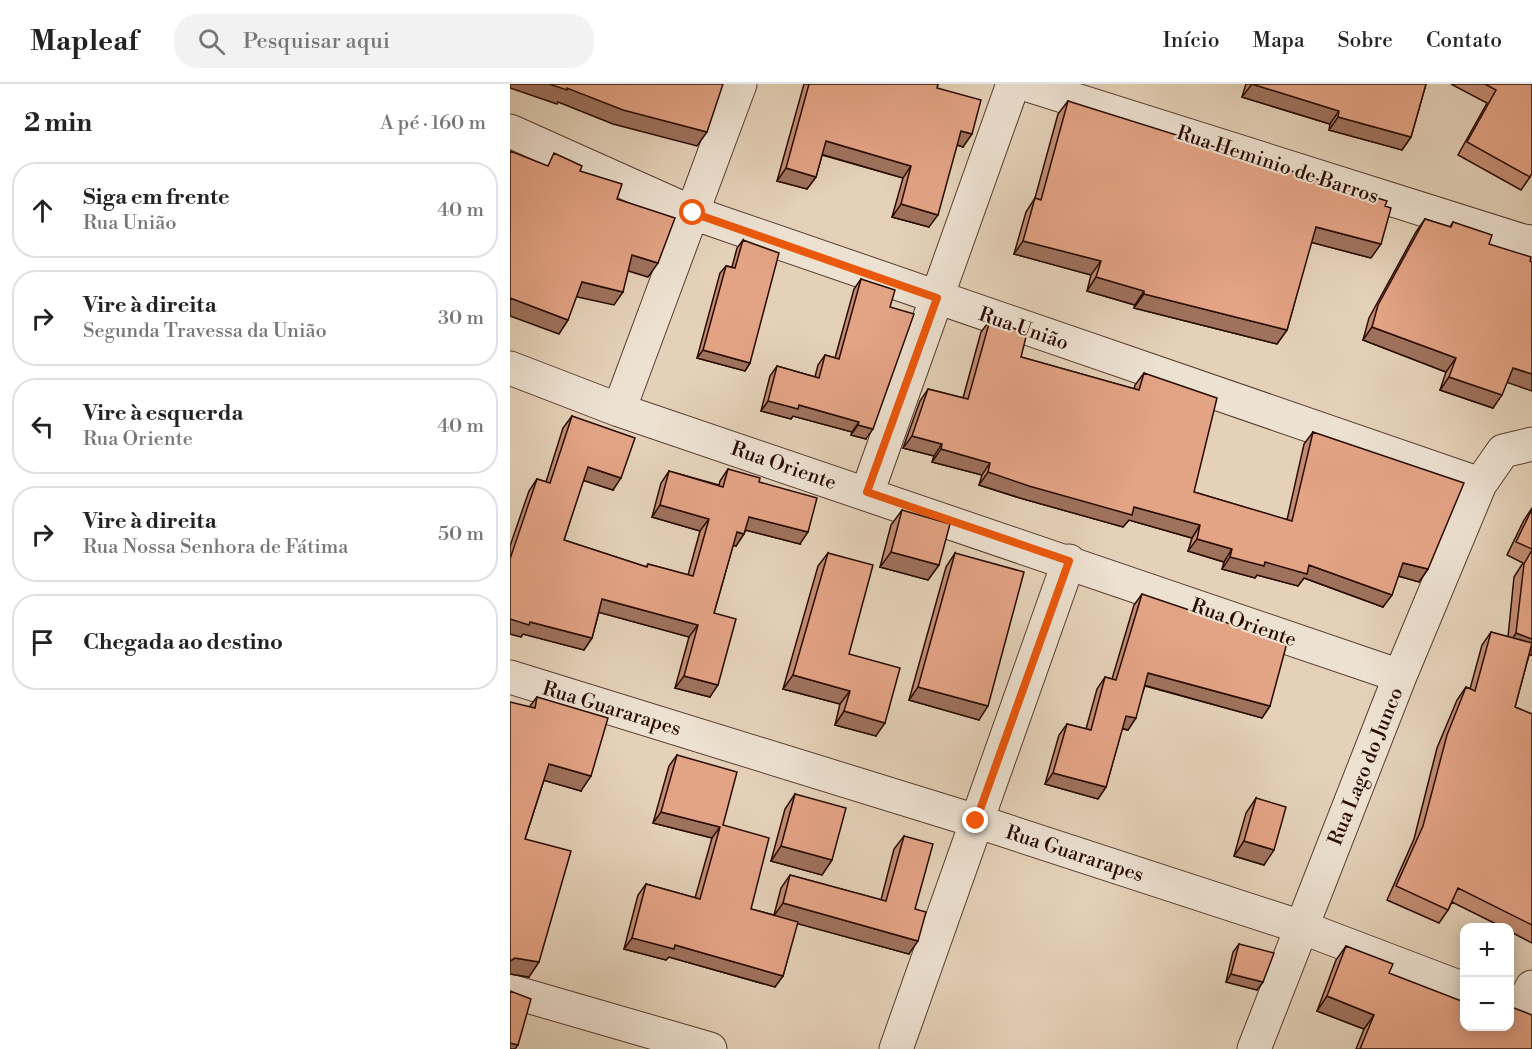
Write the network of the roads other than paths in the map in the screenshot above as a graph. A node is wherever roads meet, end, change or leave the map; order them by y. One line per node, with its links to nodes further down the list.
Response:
1 (740, 84): 5 (street)
2 (1013, 84): 7 (street)
3 (1025, 84): 6 (street, Rua Heminio de Barros)
4 (510, 131): 5 (street, Rua União)
5 (693, 213): 7 (street, Rua União); 9 (street)
6 (1532, 242)
7 (937, 298): 11 (street, Rua União); 12 (street)
8 (510, 368): 9 (street, Rua Oriente)
9 (619, 410): 12 (street, Rua Oriente)
10 (1532, 444): 11 (street)
11 (1480, 484): 14 (street, Rua Lago do Junco)
12 (867, 492): 13 (street, Rua Oriente)
13 (1069, 561): 14 (street, Rua Oriente); 16 (street)
14 (1400, 676): 17 (street, Rua Lago do Junco)
15 (510, 677): 16 (street, Rua Guararapes)
16 (976, 821): 17 (street, Rua Guararapes); 21 (street)
17 (1301, 927): 18 (street, Rua Guararapes); 22 (street, Rua Lago do Junco)
18 (1460, 987)
19 (510, 991): 20 (street)
20 (710, 1049)
21 (896, 1049)
22 (1254, 1049)

